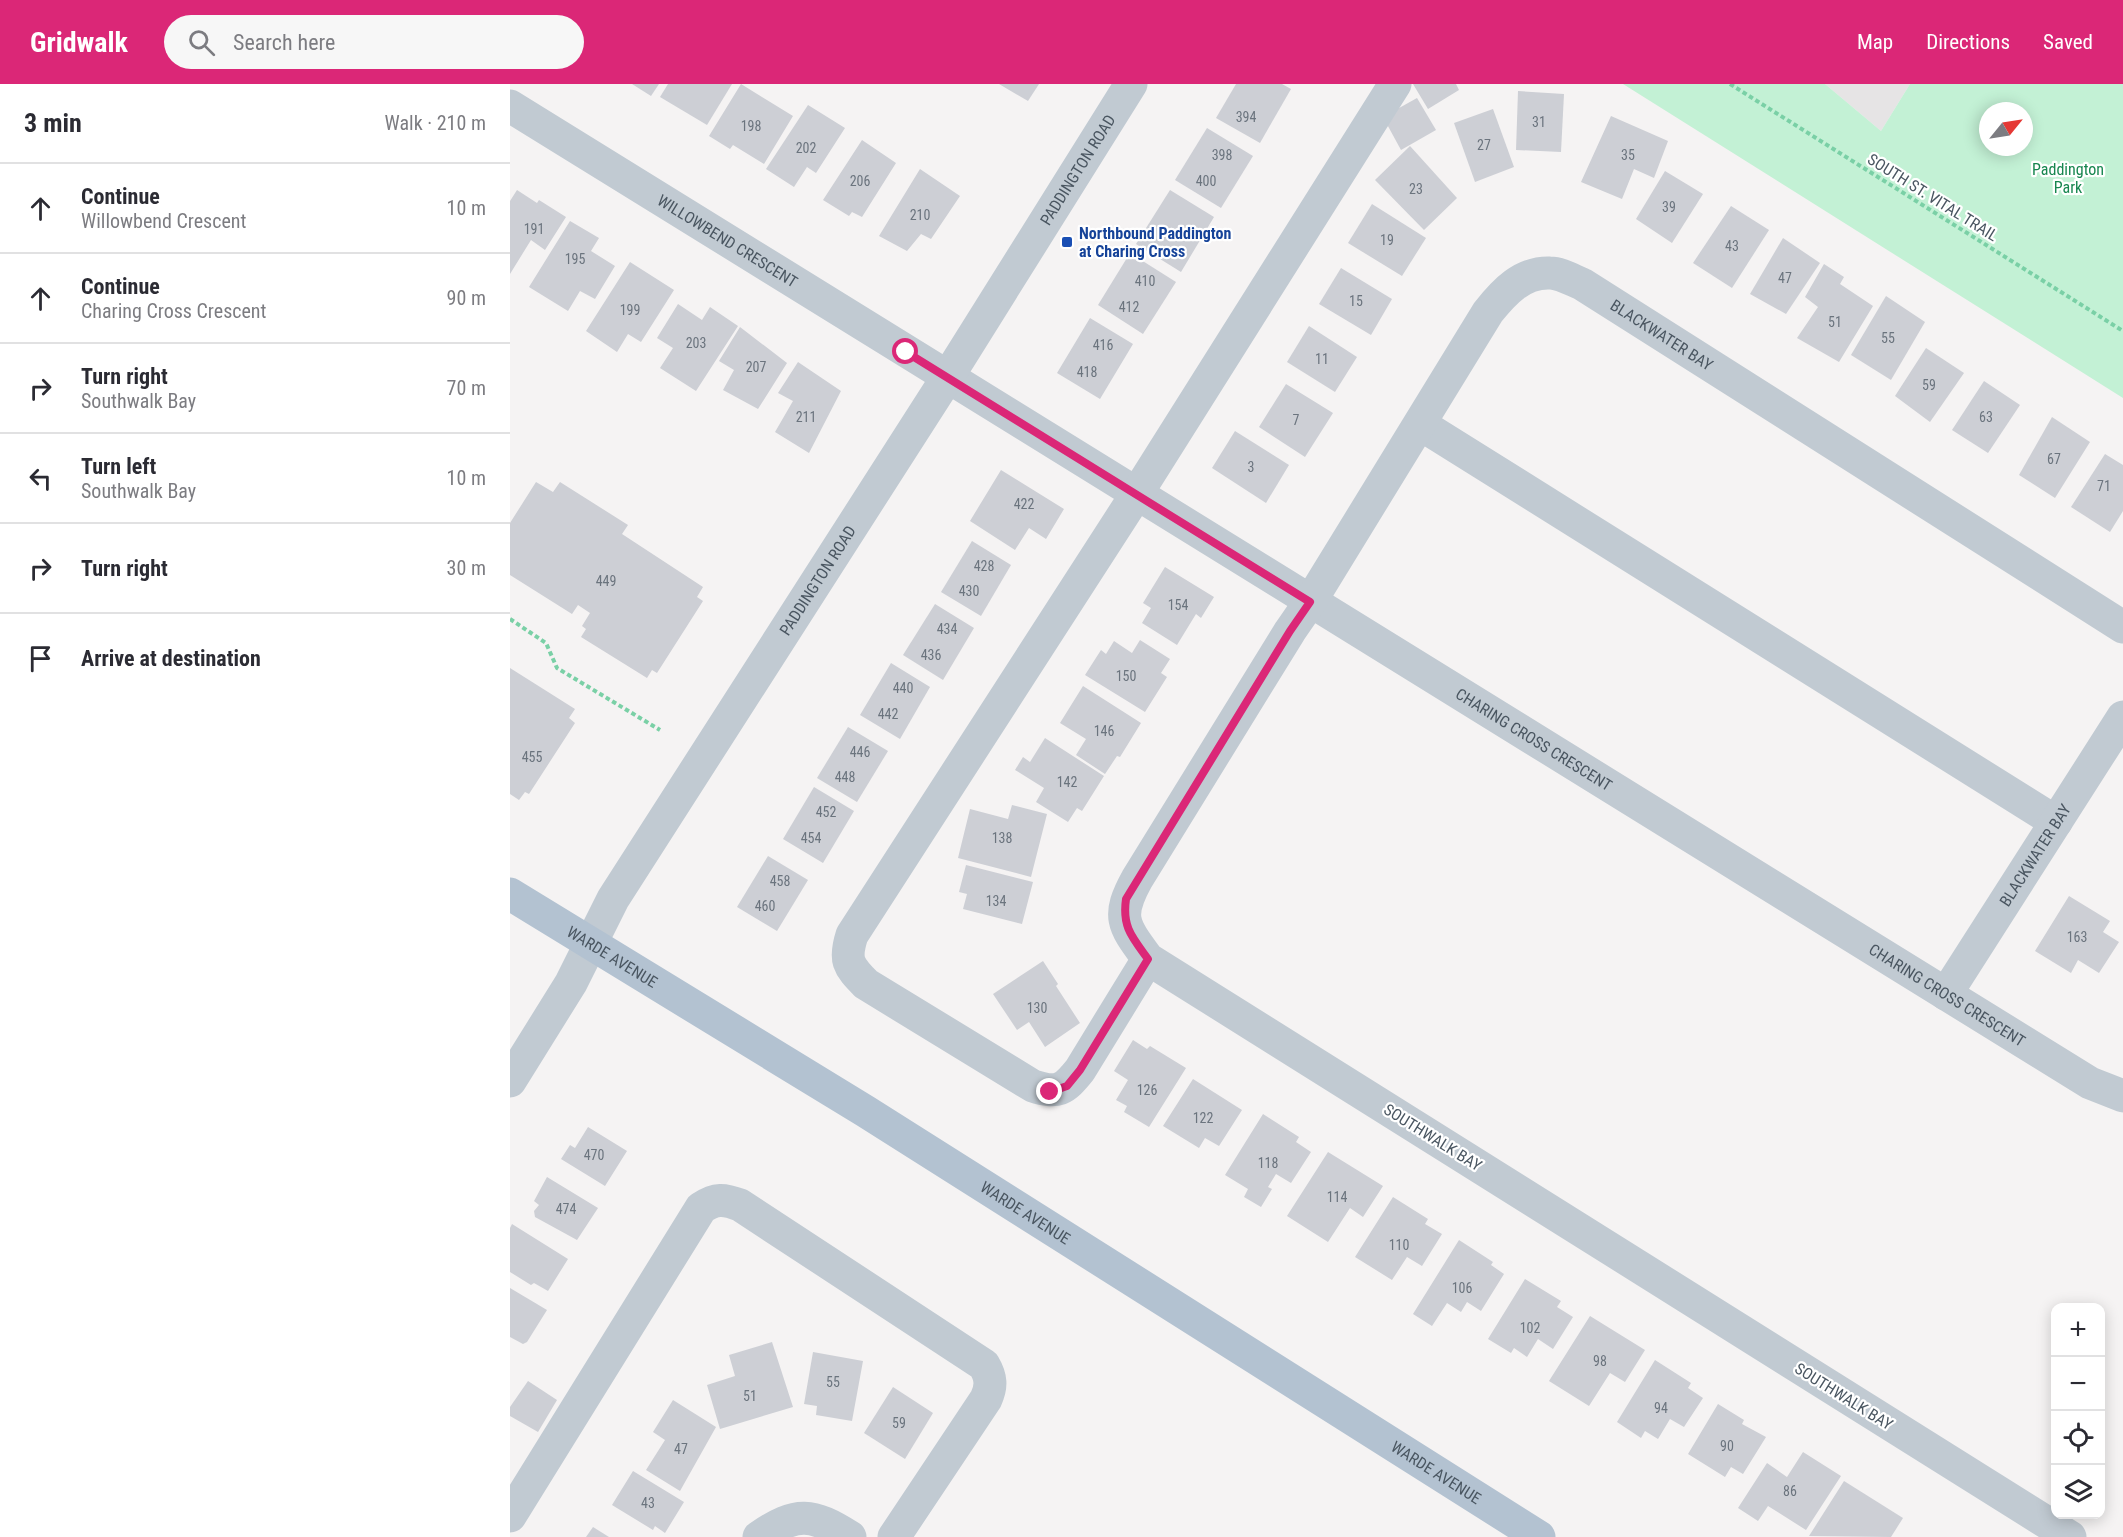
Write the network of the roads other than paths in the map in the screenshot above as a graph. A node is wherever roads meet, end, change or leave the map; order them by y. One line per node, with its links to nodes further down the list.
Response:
1 (1131, 84): 4 (street, PADDINGTON ROAD)
2 (1395, 84): 6 (street)
3 (510, 106): 4 (street, WILLOWBEND CRESCENT)
4 (947, 378): 6 (street, CHARING CROSS CRESCENT); 12 (street, PADDINGTON ROAD)
5 (1420, 424): 7 (street, BLACKWATER BAY); 8 (street, BLACKWATER BAY); 10 (street)
6 (1136, 495): 7 (street, CHARING CROSS CRESCENT); 13 (street)
7 (1310, 602): 13 (street, SOUTHWALK BAY); 14 (street, CHARING CROSS CRESCENT)
8 (2123, 627)
9 (2123, 717): 10 (street, BLACKWATER BAY)
10 (2055, 822): 14 (street, BLACKWATER BAY)
11 (510, 894): 12 (main road, WARDE AVENUE)
12 (592, 944): 15 (street, PADDINGTON ROAD); 21 (main road, WARDE AVENUE)
13 (1148, 959): 22 (street, SOUTHWALK BAY)
14 (1946, 994): 16 (street, CHARING CROSS CRESCENT)
15 (510, 1081)
16 (2123, 1096)
17 (510, 1516): 20 (street)
18 (759, 1537): 19 (street)
19 (850, 1537)
20 (894, 1537)
21 (1539, 1537)
22 (2070, 1537)

